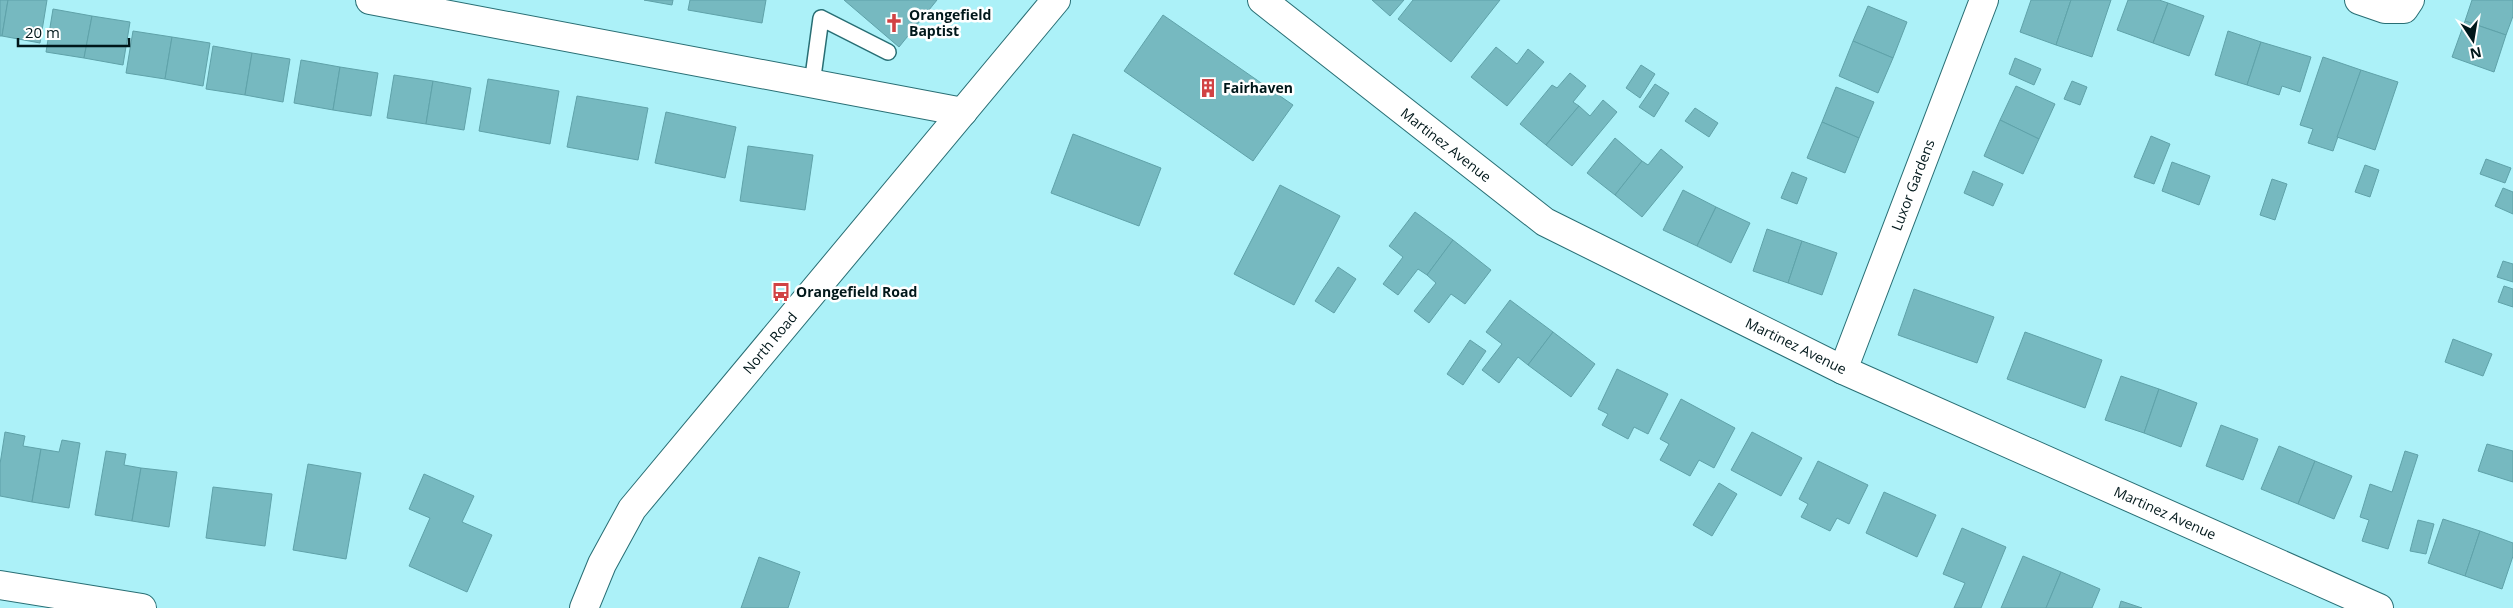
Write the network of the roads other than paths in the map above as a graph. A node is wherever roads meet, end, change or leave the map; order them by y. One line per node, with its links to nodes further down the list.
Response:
1 (370, 0): 8 (street)
2 (1056, 0): 9 (street, North Road)
3 (1262, 0): 10 (street, Martinez Avenue)
4 (1984, 0): 10 (street, Luxor Gardens)
5 (2360, 0): 6 (street)
6 (2410, 0)
7 (888, 52): 8 (lane)
8 (812, 84): 9 (street)
9 (964, 112): 13 (street, North Road)
10 (1844, 370): 14 (street, Martinez Avenue)
11 (0, 586): 12 (street)
12 (142, 608)
13 (584, 608)
14 (2379, 608)

